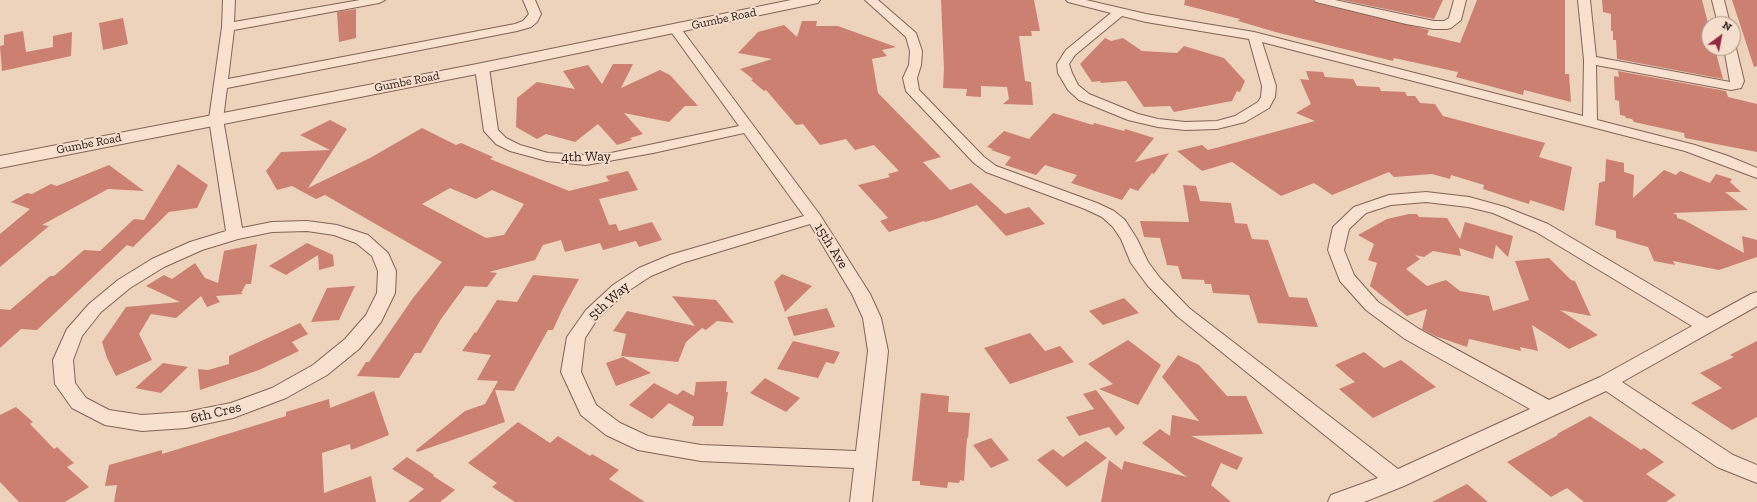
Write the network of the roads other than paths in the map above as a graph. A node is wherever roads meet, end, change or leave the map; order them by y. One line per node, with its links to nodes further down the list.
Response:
1 (229, 0): 13 (street)
2 (379, 0): 13 (street)
3 (529, 0): 19 (street)
4 (813, 0): 14 (street, Gumbe Road)
5 (871, 0): 33 (street)
6 (1072, 0): 11 (street)
7 (1320, 0): 8 (street)
8 (1460, 0)
9 (1584, 0): 17 (street)
10 (1718, 0): 12 (street)
11 (1119, 12): 15 (street); 15 (street)
12 (1722, 16)
13 (228, 27): 19 (street)
14 (675, 29): 18 (street, Gumbe Road); 22 (street, 15th Ave)
15 (1254, 36): 21 (street)
16 (1732, 56): 17 (street)
17 (1590, 60): 21 (street)
18 (482, 68): 20 (street, Gumbe Road); 22 (street, 4th Way)
19 (220, 85): 20 (street)
20 (216, 119): 23 (street, Gumbe Road); 26 (street)
21 (1590, 122): 24 (street)
22 (748, 128): 25 (street, 15th Ave)
23 (0, 162)
24 (1757, 173)
25 (814, 218): 31 (street, 15th Ave); 31 (street, 5th Way)
26 (235, 234): 26 (street, 6th Cres)
27 (1757, 298): 28 (street)
28 (1706, 326): 29 (street); 30 (street)
29 (1607, 382): 30 (street); 32 (street)
30 (1549, 410): 33 (street)
31 (866, 460): 34 (street, 15th Ave)
32 (1757, 474)
33 (1396, 480): 35 (street)
34 (861, 502)
35 (1339, 502)

